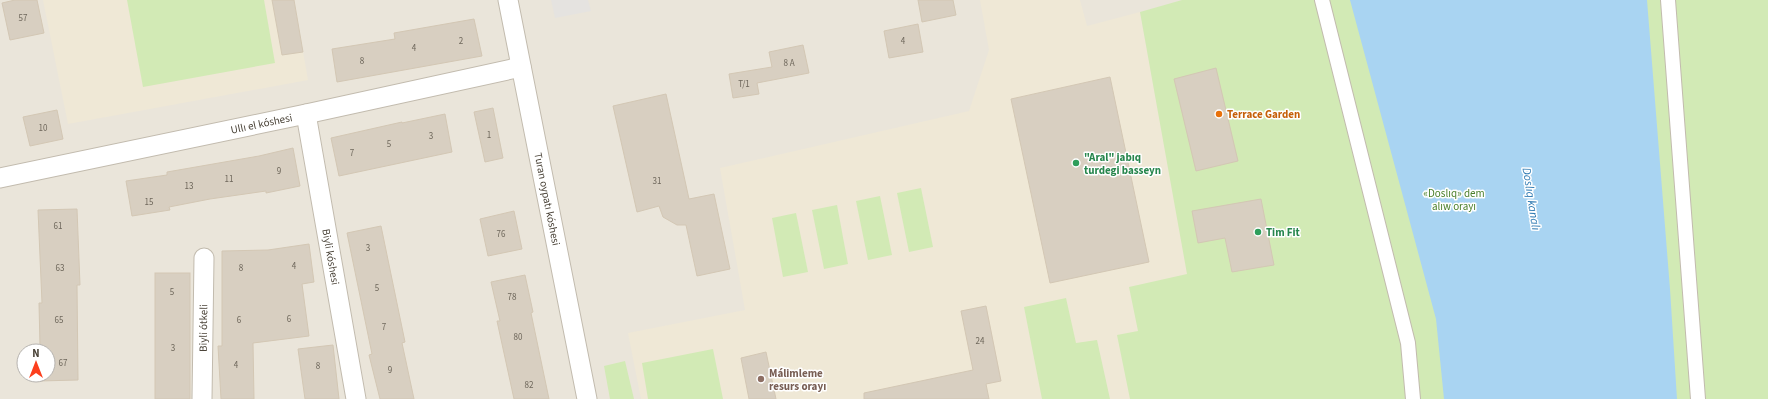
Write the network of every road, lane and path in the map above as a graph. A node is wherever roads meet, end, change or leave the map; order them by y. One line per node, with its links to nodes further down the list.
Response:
1 (508, 0): 4 (street, Turan oypatı kóshesi)
2 (1322, 0): 11 (street)
3 (1668, 0): 12 (street)
4 (521, 67): 5 (street, Ullı el kóshesi); 10 (street, Turan oypatı kóshesi)
5 (306, 114): 6 (street, Ullı el kóshesi); 9 (street, Biyli kóshesi)
6 (0, 178)
7 (204, 258): 8 (street, Biyli ótkeli)
8 (202, 399)
9 (356, 399)
10 (587, 399)
11 (1413, 399)
12 (1698, 399)

